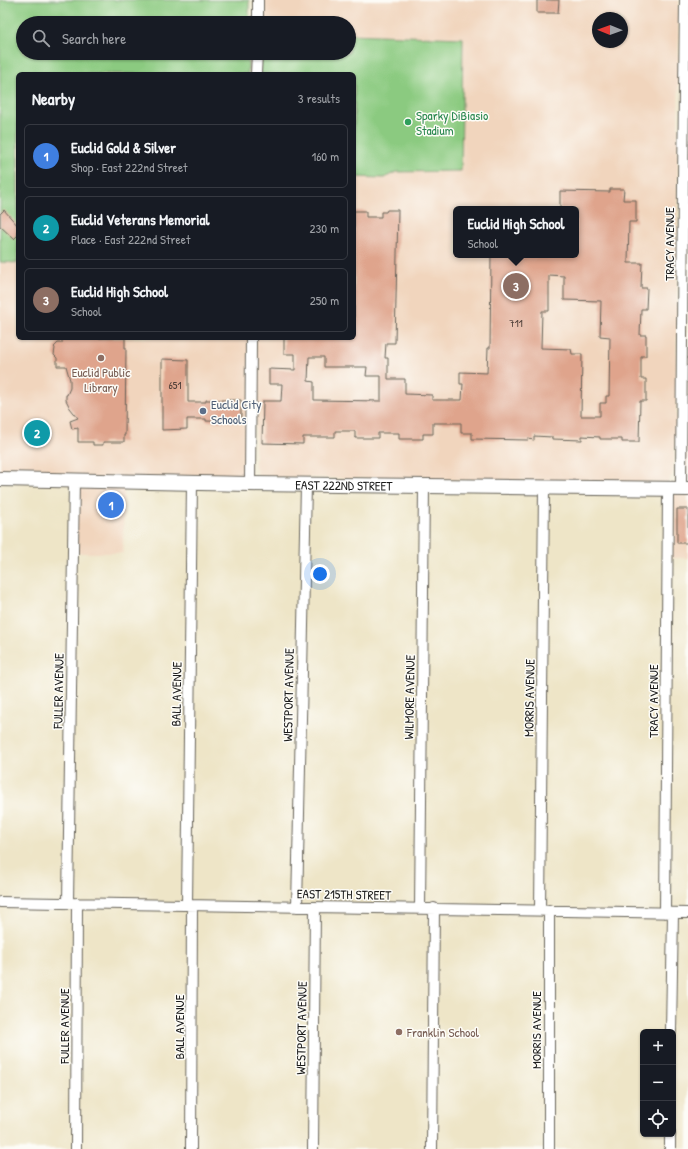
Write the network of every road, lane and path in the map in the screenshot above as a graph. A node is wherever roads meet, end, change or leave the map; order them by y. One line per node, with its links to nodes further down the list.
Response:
1 (258, 0): 3 (street)
2 (685, 0): 4 (street, TRACY AVENUE)
3 (258, 16)
4 (686, 44): 15 (street, TRACY AVENUE)
5 (257, 60): 6 (street)
6 (256, 72)
7 (251, 340): 11 (street)
8 (0, 479): 9 (street, EAST 222ND STREET)
9 (74, 480): 10 (street, EAST 222ND STREET); 17 (street, FULLER AVENUE)
10 (192, 483): 11 (street, EAST 222ND STREET); 18 (street, BALL AVENUE)
11 (250, 484): 12 (street, EAST 222ND STREET)
12 (306, 485): 13 (street, EAST 222ND STREET); 19 (street, WESTPORT AVENUE)
13 (424, 486): 14 (street, EAST 222ND STREET); 21 (street, WILMORE AVENUE)
14 (544, 487): 15 (street, EAST 222ND STREET); 23 (street, MORRIS AVENUE)
15 (679, 489): 24 (street, TRACY AVENUE)
16 (0, 902): 17 (street, EAST 215TH STREET)
17 (73, 903): 18 (street, EAST 215TH STREET); 28 (street, FULLER AVENUE)
18 (190, 905): 19 (street, EAST 215TH STREET); 29 (street, BALL AVENUE)
19 (297, 907): 20 (street, EAST 215TH STREET)
20 (316, 907): 21 (street, EAST 215TH STREET); 30 (street, WESTPORT AVENUE)
21 (420, 908): 22 (street, EAST 215TH STREET)
22 (434, 908): 23 (street, EAST 215TH STREET); 31 (street)
23 (544, 910): 24 (street, EAST 215TH STREET); 32 (street, MORRIS AVENUE)
24 (669, 913): 25 (street, EAST 215TH STREET); 26 (street, TRACY AVENUE)
25 (688, 913)
26 (671, 1029)
27 (670, 1137): 33 (street)
28 (76, 1149)
29 (191, 1149)
30 (313, 1149)
31 (432, 1149)
32 (548, 1149)
33 (670, 1149)

